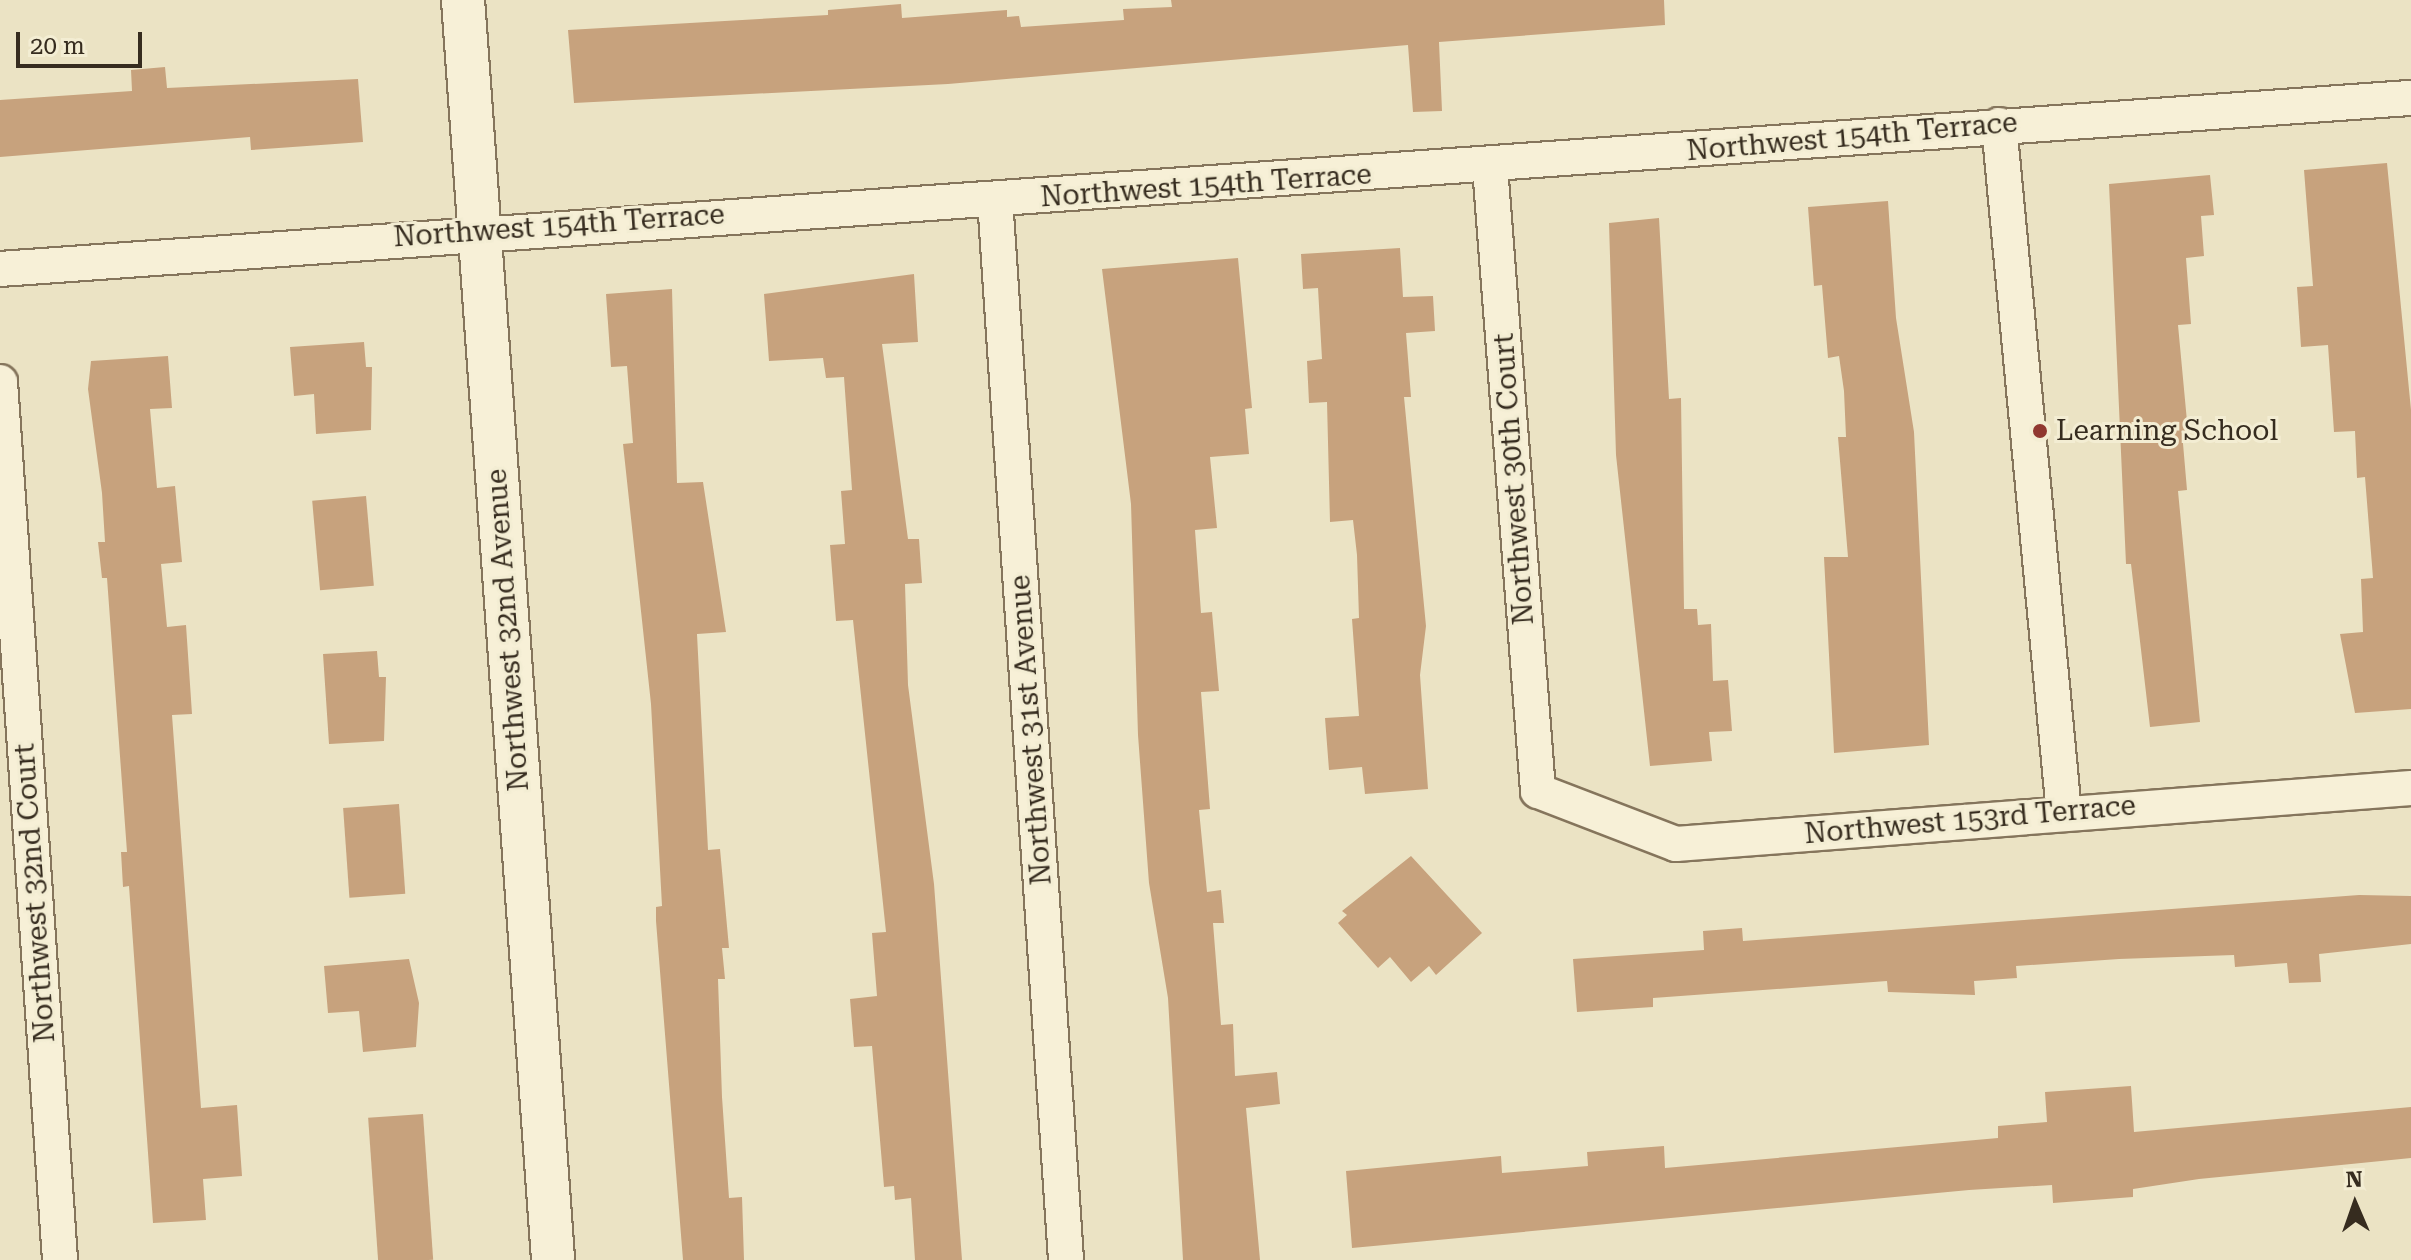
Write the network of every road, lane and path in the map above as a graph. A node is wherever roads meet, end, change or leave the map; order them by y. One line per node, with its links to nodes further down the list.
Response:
1 (463, 0): 6 (street, Northwest 32nd Avenue)
2 (2411, 98): 3 (street, Northwest 154th Terrace)
3 (1999, 125): 4 (street, Northwest 154th Terrace); 11 (street)
4 (1490, 167): 5 (street, Northwest 154th Terrace); 10 (street, Northwest 30th Court)
5 (995, 199): 6 (street, Northwest 154th Terrace); 14 (street, Northwest 31st Avenue)
6 (479, 230): 7 (street, Northwest 154th Terrace); 13 (street, Northwest 32nd Avenue)
7 (0, 269)
8 (0, 382): 12 (street, Northwest 32nd Court)
9 (2411, 788): 11 (street, Northwest 153rd Terrace)
10 (1538, 791): 11 (street, Northwest 153rd Terrace)
11 (2064, 812)
12 (60, 1260)
13 (553, 1260)
14 (1066, 1260)

